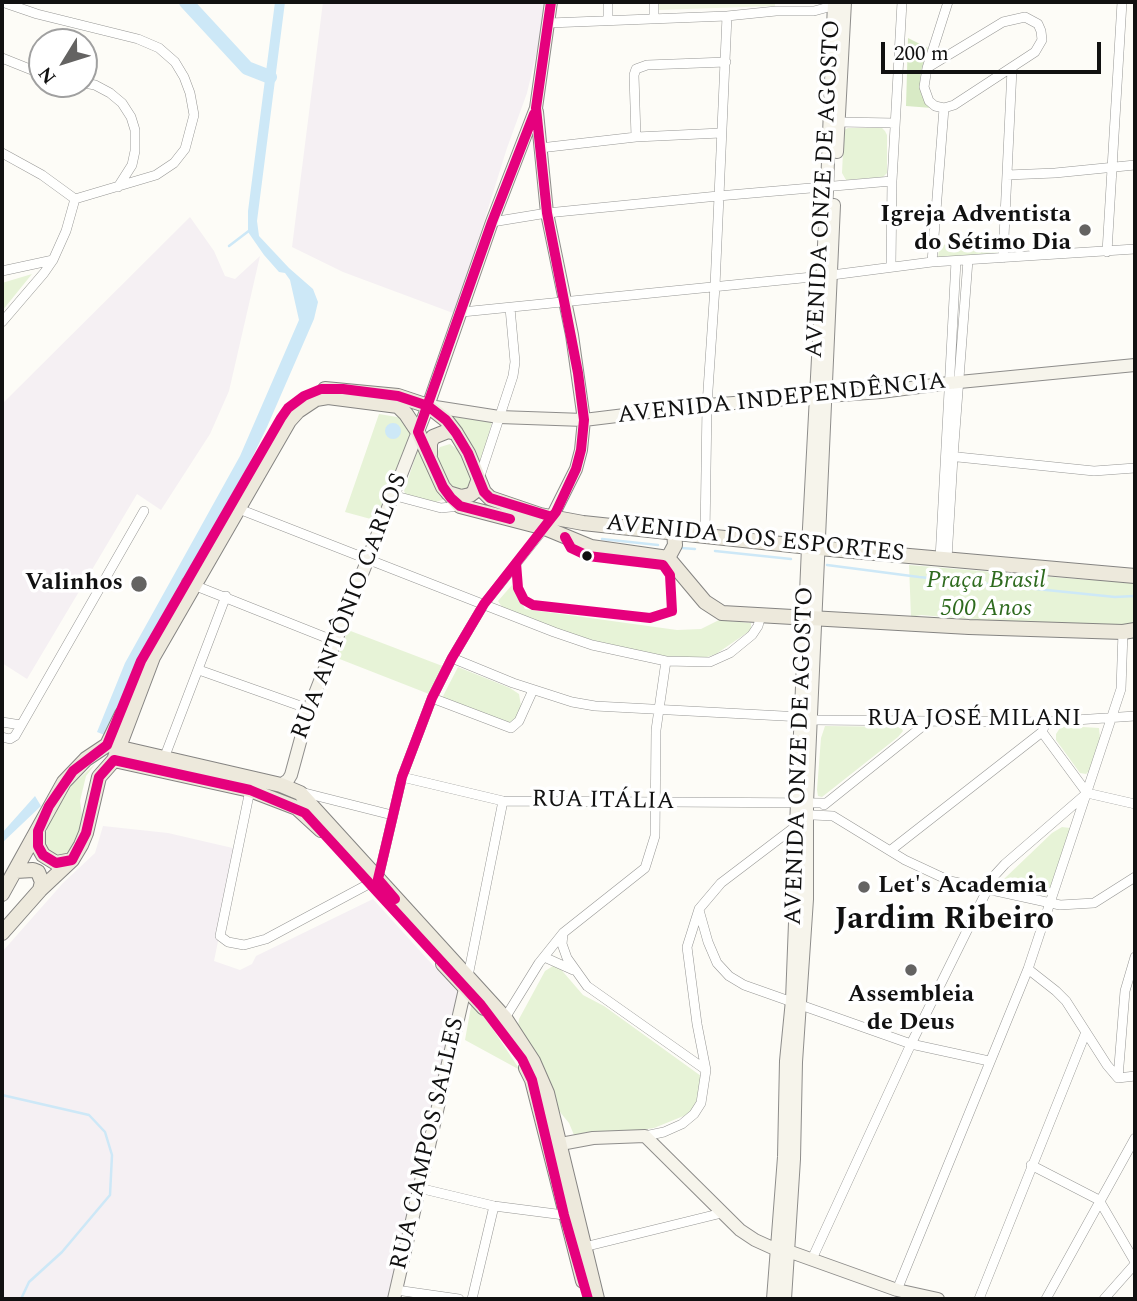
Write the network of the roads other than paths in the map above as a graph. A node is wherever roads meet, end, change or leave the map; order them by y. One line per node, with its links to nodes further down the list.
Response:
1 (2, 2): 32 (street)
2 (551, 2): 12 (main road, RUA ANTÔNIO CARLOS)
3 (608, 2): 11 (street)
4 (654, 2): 10 (street)
5 (902, 2): 22 (street)
6 (948, 2): 16 (street)
7 (1122, 2): 28 (street)
8 (841, 3): 9 (street); 21 (main road, AVENIDA ONZE DE AGOSTO); 33 (main road, AVENIDA ONZE DE AGOSTO)
9 (727, 16): 10 (street); 14 (street)
10 (654, 18): 11 (street)
11 (608, 20): 12 (street)
12 (549, 23): 19 (main road, RUA ANTÔNIO CARLOS)
13 (2, 58): 15 (street)
14 (726, 62): 23 (street); 24 (street)
15 (28, 68)
16 (927, 68): 17 (street); 20 (street)
17 (1012, 69): 20 (street); 30 (street)
18 (98, 87): 32 (street)
19 (536, 108): 25 (main road, RUA ANTÔNIO CARLOS); 26 (main road)
20 (944, 108): 44 (street)
21 (839, 122): 22 (street); 33 (main road, AVENIDA ONZE DE AGOSTO)
22 (895, 123): 31 (street)
23 (721, 133): 24 (street); 34 (street)
24 (636, 138): 26 (street)
25 (522, 146): 26 (main road); 37 (main road, RUA ANTÔNIO CARLOS)
26 (541, 152): 36 (main road)
27 (2, 153): 35 (street)
28 (1112, 165): 29 (street); 30 (street); 39 (street)
29 (1135, 165)
30 (1007, 175): 40 (street)
31 (892, 181): 33 (street); 45 (street)
32 (118, 187): 35 (street)
33 (831, 187): 34 (street); 47 (main road, AVENIDA ONZE DE AGOSTO)
34 (718, 196): 36 (street); 48 (street)
35 (75, 199): 41 (street)
36 (547, 214): 37 (street); 49 (main road)
37 (492, 222): 51 (main road, RUA ANTÔNIO CARLOS)
38 (1135, 249): 39 (street)
39 (1107, 252): 40 (street)
40 (1003, 258): 42 (street)
41 (53, 260): 46 (street); 52 (street)
42 (968, 260): 43 (street); 54 (street)
43 (956, 261): 44 (street); 54 (street)
44 (932, 262): 45 (street)
45 (891, 266): 47 (street)
46 (2, 271)
47 (827, 276): 48 (street); 55 (main road, AVENIDA ONZE DE AGOSTO)
48 (715, 286): 49 (street); 56 (street)
49 (564, 301): 50 (street); 59 (main road)
50 (510, 308): 51 (street); 58 (street)
51 (462, 312): 57 (main road, RUA ANTÔNIO CARLOS)
52 (2, 322)
53 (1135, 365): 54 (main road, AVENIDA INDEPENDÊNCIA)
54 (953, 383): 55 (main road, AVENIDA INDEPENDÊNCIA); 63 (street)
55 (822, 397): 56 (main road, AVENIDA INDEPENDÊNCIA); 74 (main road, AVENIDA ONZE DE AGOSTO)
56 (707, 405): 59 (main road, AVENIDA INDEPENDÊNCIA); 73 (street)
57 (428, 406): 58 (main road, AVENIDA INDEPENDÊNCIA); 60 (main road, RUA ANTÔNIO CARLOS); 61 (main road, AVENIDA DOS ESPORTES); 79 (main road)
58 (499, 416): 59 (main road, AVENIDA INDEPENDÊNCIA); 65 (street)
59 (584, 420): 71 (main road)
60 (418, 432): 62 (main road); 67 (main road, RUA ANTÔNIO CARLOS); 69 (main road)
61 (456, 433): 62 (main road); 65 (main road, AVENIDA DOS ESPORTES)
62 (430, 457): 66 (main road)
63 (949, 457): 64 (street); 77 (street)
64 (1135, 468)
65 (478, 481): 66 (main road); 71 (main road, AVENIDA DOS ESPORTES)
66 (447, 493): 68 (main road)
67 (392, 495): 68 (street); 76 (main road, RUA ANTÔNIO CARLOS)
68 (460, 506): 71 (main road, AVENIDA DOS ESPORTES)
69 (239, 509): 76 (street); 79 (main road)
70 (144, 511): 99 (street)
71 (549, 523): 72 (main road, AVENIDA DOS ESPORTES); 75 (main road, AVENIDA DOS ESPORTES); 81 (street)
72 (674, 531): 73 (main road, AVENIDA DOS ESPORTES); 75 (main road)
73 (705, 535): 74 (main road, AVENIDA DOS ESPORTES)
74 (813, 547): 77 (main road, AVENIDA DOS ESPORTES); 83 (main road, AVENIDA ONZE DE AGOSTO)
75 (668, 558): 82 (main road, AVENIDA DOS ESPORTES)
76 (368, 559): 81 (street); 85 (main road, RUA ANTÔNIO CARLOS)
77 (944, 559): 78 (main road, AVENIDA DOS ESPORTES)
78 (1135, 576)
79 (190, 583): 80 (street); 102 (main road)
80 (226, 596): 85 (street); 88 (street)
81 (484, 604): 86 (street); 87 (street)
82 (761, 615): 83 (main road, AVENIDA DOS ESPORTES); 87 (street)
83 (811, 618): 84 (main road, AVENIDA DOS ESPORTES); 94 (main road, AVENIDA ONZE DE AGOSTO)
84 (1129, 631): 95 (street)
85 (337, 642): 91 (main road, RUA ANTÔNIO CARLOS)
86 (452, 659): 89 (street, RUA JOSÉ MILANI); 90 (street)
87 (666, 661): 92 (street)
88 (199, 670): 91 (street); 103 (street)
89 (533, 690): 90 (street); 92 (street, RUA JOSÉ MILANI)
90 (432, 698): 104 (street)
91 (309, 709): 105 (main road, RUA ANTÔNIO CARLOS)
92 (659, 711): 94 (street, RUA JOSÉ MILANI); 111 (street)
93 (1135, 716): 95 (street, RUA JOSÉ MILANI)
94 (807, 718): 96 (street, RUA JOSÉ MILANI); 115 (main road, AVENIDA ONZE DE AGOSTO)
95 (1112, 718): 98 (street, RUA JOSÉ MILANI); 108 (street)
96 (929, 720): 98 (street, RUA JOSÉ MILANI); 112 (street)
97 (2, 722): 99 (street)
98 (1046, 722): 100 (street)
99 (21, 725): 101 (street)
100 (1042, 732): 108 (street); 121 (street)
101 (2, 737)
102 (113, 750): 103 (main road); 120 (main road); 122 (main road)
103 (162, 765): 105 (main road); 106 (main road)
104 (402, 778): 109 (street, RUA ITÁLIA); 116 (street)
105 (286, 780): 107 (main road)
106 (250, 790): 114 (main road); 125 (street)
107 (296, 791): 110 (main road); 114 (main road)
108 (1087, 793): 113 (street); 118 (street); 119 (street)
109 (503, 801): 111 (street, RUA ITÁLIA); 137 (street)
110 (316, 802): 116 (street); 125 (main road)
111 (656, 802): 115 (street, RUA ITÁLIA); 132 (street)
112 (826, 803): 115 (street); 117 (street)
113 (1135, 804)
114 (297, 808): 125 (main road)
115 (804, 813): 117 (street); 130 (street); 138 (main road, AVENIDA ONZE DE AGOSTO)
116 (392, 815): 125 (street)
117 (833, 816): 121 (street)
118 (1059, 818): 119 (street); 127 (street)
119 (1075, 829): 129 (street)
120 (38, 831): 122 (main road); 123 (main road)
121 (891, 850): 127 (street)
122 (72, 860): 126 (main road)
123 (16, 871): 126 (main road); 128 (main road)
124 (1135, 877): 129 (street)
125 (374, 881): 137 (main road)
126 (40, 890): 131 (main road)
127 (987, 890): 129 (street); 141 (street)
128 (2, 894)
129 (1049, 903): 135 (street)
130 (699, 909): 138 (street); 143 (street)
131 (2, 933)
132 (563, 933): 133 (street); 136 (street)
133 (544, 957): 136 (street); 139 (street)
134 (1135, 957): 145 (street)
135 (1028, 970): 140 (street); 142 (street)
136 (574, 971): 143 (street)
137 (466, 982): 139 (main road); 148 (main road); 150 (main road, RUA CAMPOS SALLES)
138 (797, 1003): 141 (street); 156 (main road, AVENIDA ONZE DE AGOSTO)
139 (505, 1018): 148 (main road)
140 (1086, 1032): 145 (street); 149 (street)
141 (911, 1044): 142 (street); 157 (street)
142 (989, 1061): 159 (street)
143 (706, 1070): 146 (street)
144 (1135, 1076): 145 (street)
145 (1118, 1078)
146 (645, 1136): 148 (main road); 153 (main road)
147 (1135, 1138): 151 (street)
148 (554, 1145): 154 (main road); 155 (main road)
149 (1031, 1165): 151 (street); 168 (street)
150 (419, 1188): 152 (street); 160 (main road, RUA CAMPOS SALLES)
151 (1099, 1200): 158 (street); 169 (street)
152 (494, 1206): 154 (street); 162 (street)
153 (722, 1213): 155 (street); 156 (main road)
154 (564, 1215): 163 (main road)
155 (584, 1247): 164 (main road)
156 (782, 1250): 157 (main road); 165 (main road, AVENIDA ONZE DE AGOSTO); 166 (main road, AVENIDA ONZE DE AGOSTO)
157 (812, 1259): 159 (main road)
158 (1135, 1263): 170 (street)
159 (897, 1290): 167 (main road)
160 (395, 1295): 161 (street)
161 (459, 1299)
162 (472, 1299)
163 (588, 1299)
164 (597, 1299)
165 (774, 1299)
166 (785, 1299)
167 (937, 1299)
168 (979, 1299)
169 (1046, 1299)
170 (1104, 1299)

